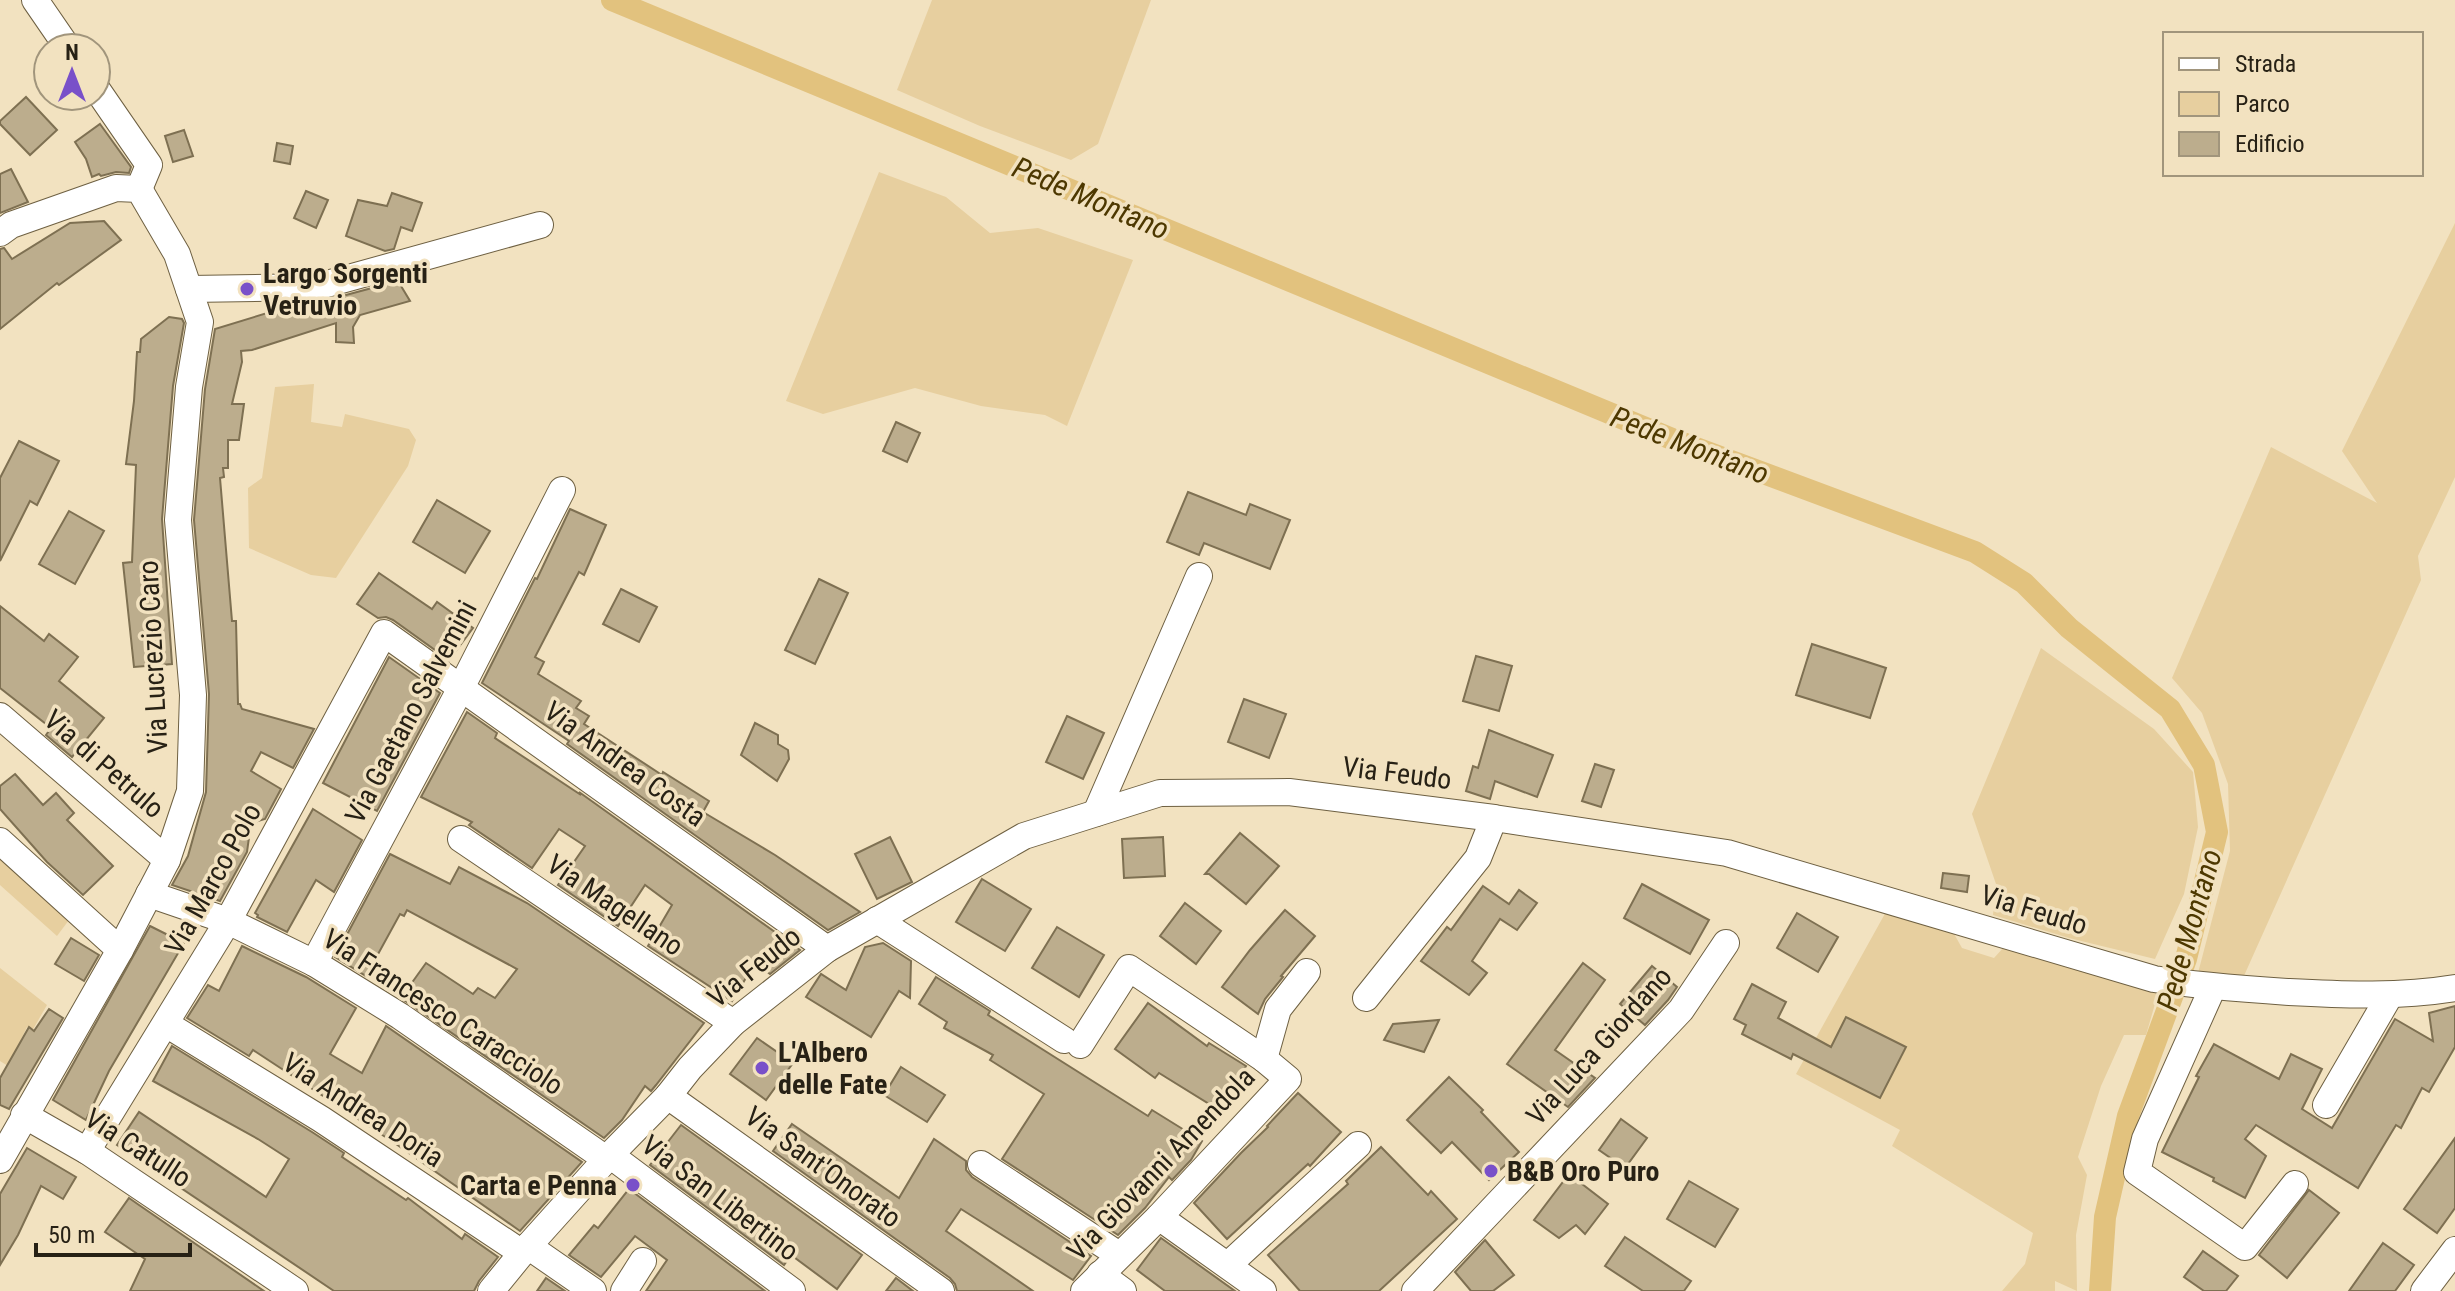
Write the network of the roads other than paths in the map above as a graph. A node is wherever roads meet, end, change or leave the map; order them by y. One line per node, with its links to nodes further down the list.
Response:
1 (35, 0): 2 (street)
2 (57, 32)
3 (112, 111): 4 (street)
4 (139, 189): 6 (street); 7 (street, Via Lucrezio Caro)
5 (540, 225): 7 (street)
6 (0, 233)
7 (189, 289): 17 (street, Via Lucrezio Caro)
8 (562, 490): 11 (street, Via Gaetano Salvemini)
9 (1199, 576): 13 (street)
10 (384, 633): 11 (street, Via Andrea Costa); 20 (street, Via Marco Polo)
11 (462, 686): 22 (street, Via Andrea Costa); 24 (street, Via Gaetano Salvemini)
12 (0, 716): 17 (street, Via di Petrulo)
13 (1096, 813): 14 (street, Via Feudo); 19 (street, Via Feudo)
14 (1494, 818): 26 (street, Via Feudo); 29 (street)
15 (461, 839): 30 (street, Via Magellano)
16 (0, 841): 23 (street)
17 (167, 860): 18 (street, Via Lucrezio Caro)
18 (149, 894): 20 (street, Via Francesco Caracciolo); 23 (street, Via Lucrezio Caro)
19 (877, 920): 22 (street, Via Feudo); 32 (street, Via Giovanni Amendola)
20 (228, 921): 24 (street, Via Francesco Caracciolo); 31 (street, Via Marco Polo)
21 (1726, 943): 57 (street, Via Luca Giordano)
22 (827, 949): 30 (street, Via Feudo)
23 (120, 950): 35 (street, Via Lucrezio Caro)
24 (314, 963): 38 (street, Via Francesco Caracciolo)
25 (1307, 972): 32 (street)
26 (2208, 987): 28 (street, Via Feudo); 41 (street)
27 (2455, 988): 28 (street, Via Feudo)
28 (2390, 995): 34 (street)
29 (1366, 998)
30 (733, 1023): 33 (street, Via Feudo)
31 (166, 1024): 37 (street, Via Marco Polo); 43 (street, Via Andrea Doria)
32 (1264, 1059): 42 (street, Via Giovanni Amendola)
33 (668, 1096): 38 (street, Via Feudo); 54 (street, Via Sant'Onorato)
34 (2326, 1105)
35 (24, 1115): 37 (street, Via Catullo); 39 (street, Via Lucrezio Caro)
36 (1358, 1145): 47 (street)
37 (87, 1151): 49 (street, Via Catullo)
38 (608, 1157): 43 (street, Via Feudo); 53 (street, Via San Libertino)
39 (0, 1160)
40 (981, 1164): 45 (street)
41 (2295, 1184)
42 (1159, 1217): 45 (street, Via Giovanni Amendola); 47 (street)
43 (525, 1250): 50 (street, Via Feudo); 51 (street, Via Andrea Doria)
44 (2455, 1250): 58 (street)
45 (1119, 1255): 48 (street, Via Giovanni Amendola)
46 (643, 1261): 52 (street)
47 (1228, 1265): 56 (street)
48 (1092, 1282): 55 (street)
49 (295, 1291)
50 (491, 1291)
51 (593, 1291)
52 (625, 1291)
53 (792, 1291)
54 (941, 1291)
55 (1123, 1291)
56 (1263, 1291)
57 (1415, 1291)
58 (2424, 1291)

